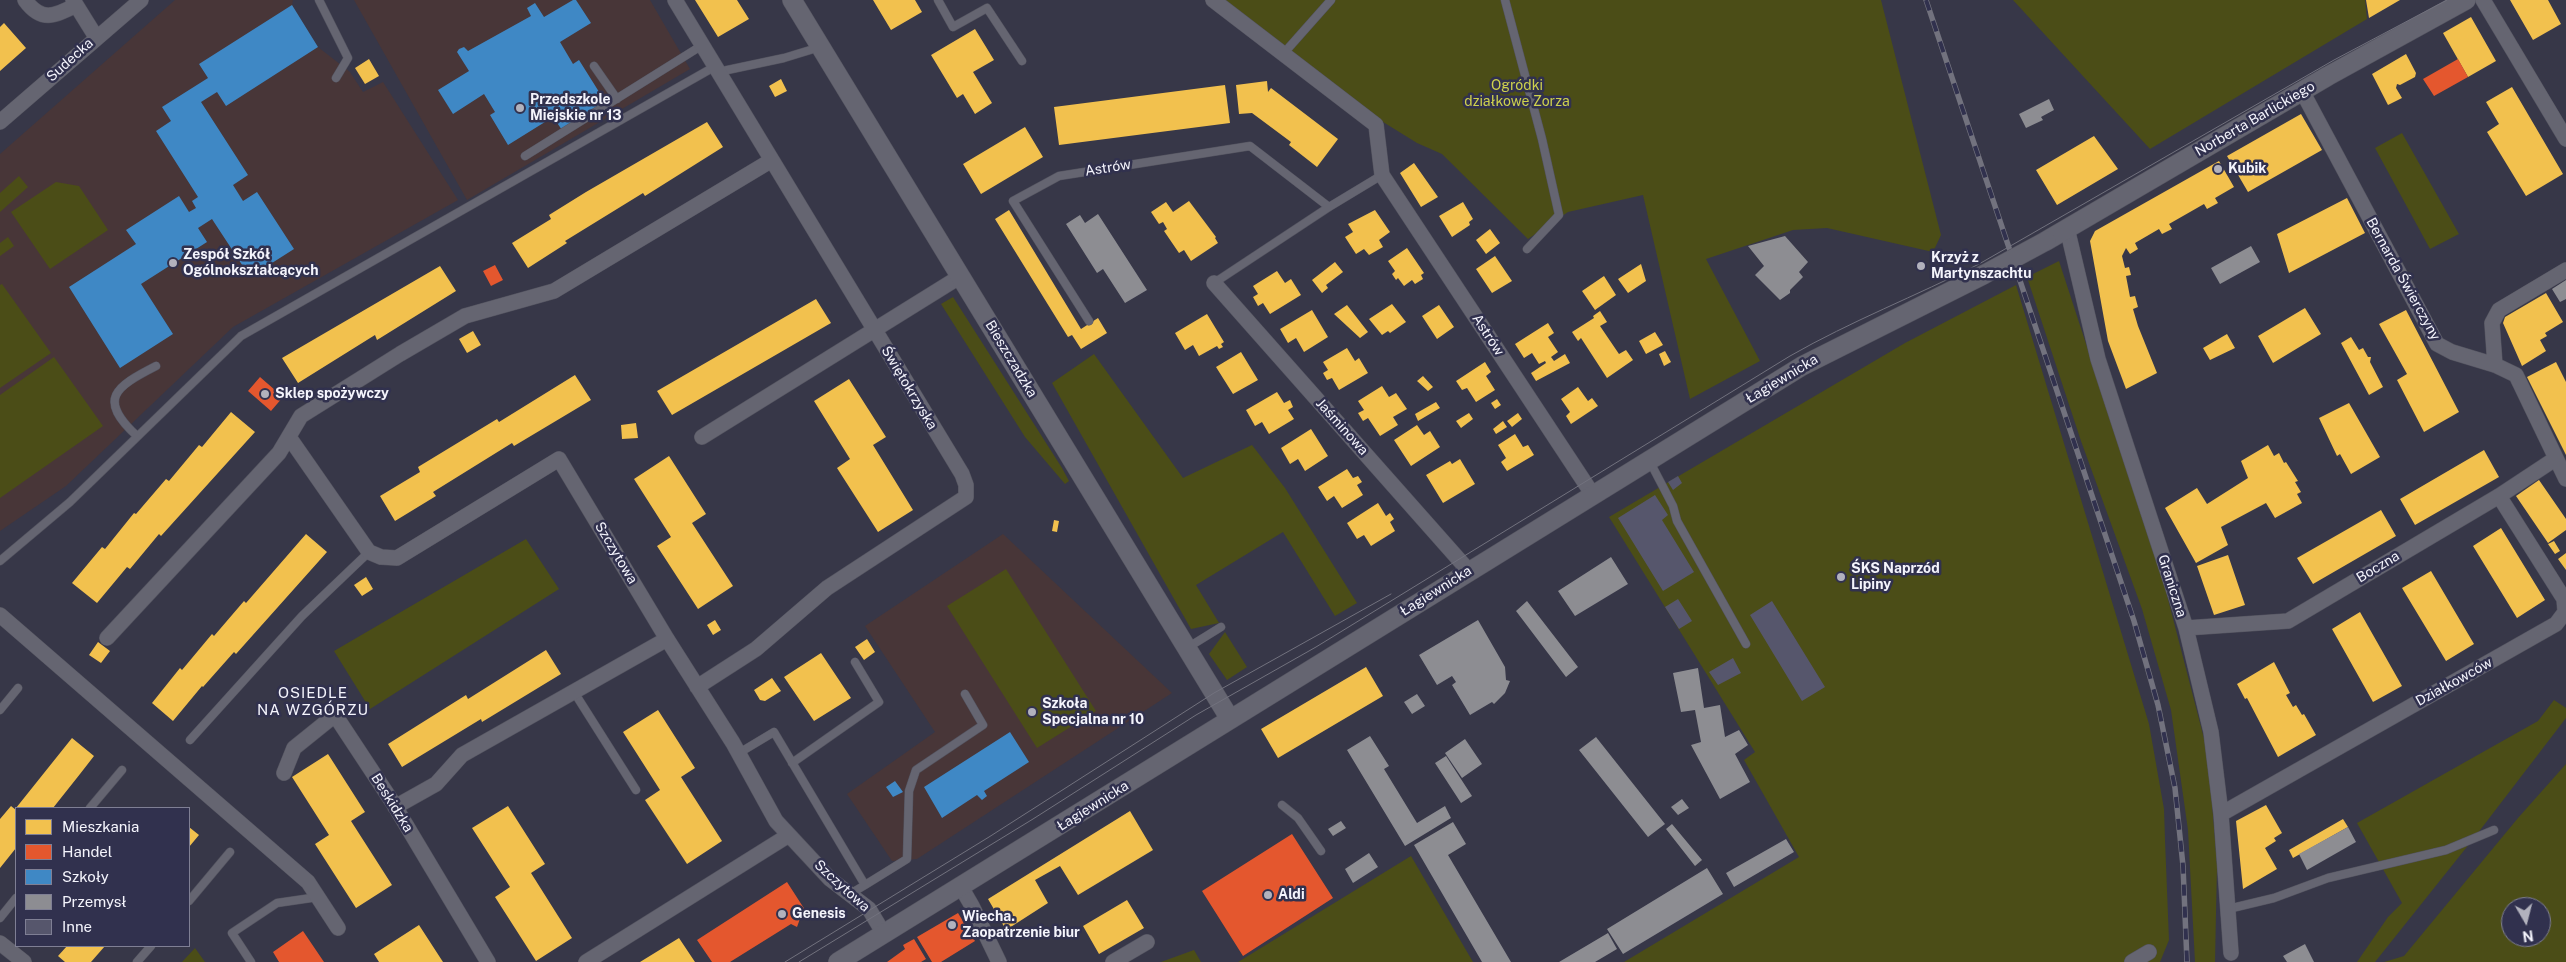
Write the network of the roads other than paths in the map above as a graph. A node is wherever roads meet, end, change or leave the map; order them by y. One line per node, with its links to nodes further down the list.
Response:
1 (25, 0): 12 (street)
2 (140, 0): 13 (street, Sudecka)
3 (319, 0): 20 (lane)
4 (675, 0): 14 (street, Świętokrzyska)
5 (792, 0): 15 (street, Bieszczadzka)
6 (938, 0): 17 (lane)
7 (1213, 0): 16 (street, Astrów)
8 (1331, 0): 16 (lane)
9 (1504, 0): 31 (lane)
10 (2466, 0): 21 (street, Norberta Barlickiego)
11 (2483, 0): 24 (street)
12 (74, 2): 13 (street)
13 (96, 37): 23 (street, Sudecka)
14 (701, 46): 19 (street, Świętokrzyska); 22 (lane)
15 (820, 46): 19 (lane); 33 (street, Bieszczadzka)
16 (1284, 53): 27 (street, Astrów)
17 (1022, 61)
18 (594, 66): 22 (lane)
19 (716, 70): 26 (street, Świętokrzyska); 39 (lane)
20 (336, 78)
21 (2302, 91): 29 (street, Norberta Barlickiego); 37 (street, Bernarda Świerczyny)
22 (617, 99): 25 (lane)
23 (0, 122)
24 (2566, 139)
25 (525, 156)
26 (772, 160): 36 (street, Świętokrzyska); 40 (street)
27 (1382, 175): 28 (lane); 45 (street, Astrów)
28 (1330, 207): 34 (lane); 35 (lane, Astrów)
29 (2067, 228): 30 (street, Norberta Barlickiego); 52 (street, Graniczna)
30 (2046, 241): 43 (street, Łagiewnicka, bridge)
31 (1526, 250)
32 (2566, 270): 37 (street)
33 (961, 276): 36 (street); 56 (street, Bieszczadzka)
34 (1214, 283): 49 (street, Jaśminowa)
35 (1089, 321)
36 (874, 330): 41 (street); 58 (street, Świętokrzyska)
37 (2495, 365): 42 (street, Bernarda Świerczyny)
38 (156, 366): 39 (lane)
39 (137, 436): 48 (lane)
40 (289, 437): 47 (street); 53 (street)
41 (702, 437)
42 (2555, 459): 44 (street, Bernarda Świerczyny); 46 (street, Boczna)
43 (1650, 460): 45 (street, Łagiewnicka); 55 (lane)
44 (2566, 479)
45 (1593, 495): 49 (street, Łagiewnicka)
46 (2499, 496): 52 (street, Boczna); 73 (street, Działkowców)
47 (369, 552): 54 (street, Szczytowa); 64 (lane)
48 (0, 562)
49 (1469, 571): 63 (street, Łagiewnicka)
50 (0, 616): 81 (street)
51 (1221, 627): 56 (lane)
52 (2186, 628): 73 (street, Graniczna)
53 (107, 638)
54 (668, 639): 58 (street, Szczytowa); 60 (street)
55 (1746, 644)
56 (1187, 648): 63 (street, Bieszczadzka)
57 (855, 662): 66 (lane)
58 (697, 687): 65 (street, Szczytowa)
59 (18, 688): 62 (lane)
60 (574, 692): 69 (lane); 72 (street)
61 (965, 694): 78 (lane)
62 (0, 710)
63 (1230, 719): 79 (street, Łagiewnicka)
64 (190, 740)
65 (739, 754): 66 (lane); 75 (street, Szczytowa)
66 (792, 763): 78 (lane)
67 (122, 770): 71 (lane)
68 (284, 773): 72 (street, Beskidzka)
69 (636, 790)
70 (1282, 805): 76 (lane)
71 (91, 807)
72 (395, 807): 96 (street, Beskidzka)
73 (2221, 814): 84 (street, Graniczna)
74 (2494, 830): 84 (lane)
75 (789, 835): 80 (street, Szczytowa); 97 (street)
76 (1322, 851)
77 (230, 852): 83 (lane)
78 (865, 885): 80 (lane)
79 (960, 888): 87 (street, Łagiewnicka); 99 (street)
80 (850, 894): 87 (street, Szczytowa)
81 (318, 898): 86 (street); 95 (lane)
82 (15, 899): 85 (lane)
83 (190, 900)
84 (2228, 909): 92 (street, Graniczna)
85 (0, 918)
86 (338, 928)
87 (884, 934): 98 (street, Łagiewnicka)
88 (1146, 942): 100 (street)
89 (0, 943): 93 (street)
90 (150, 947): 94 (lane)
91 (2149, 952): 101 (street)
92 (2231, 953)
93 (24, 962)
94 (137, 962)
95 (251, 962)
96 (488, 962)
97 (586, 962)
98 (838, 962)
99 (999, 962)
100 (1113, 962)
101 (2132, 962)

